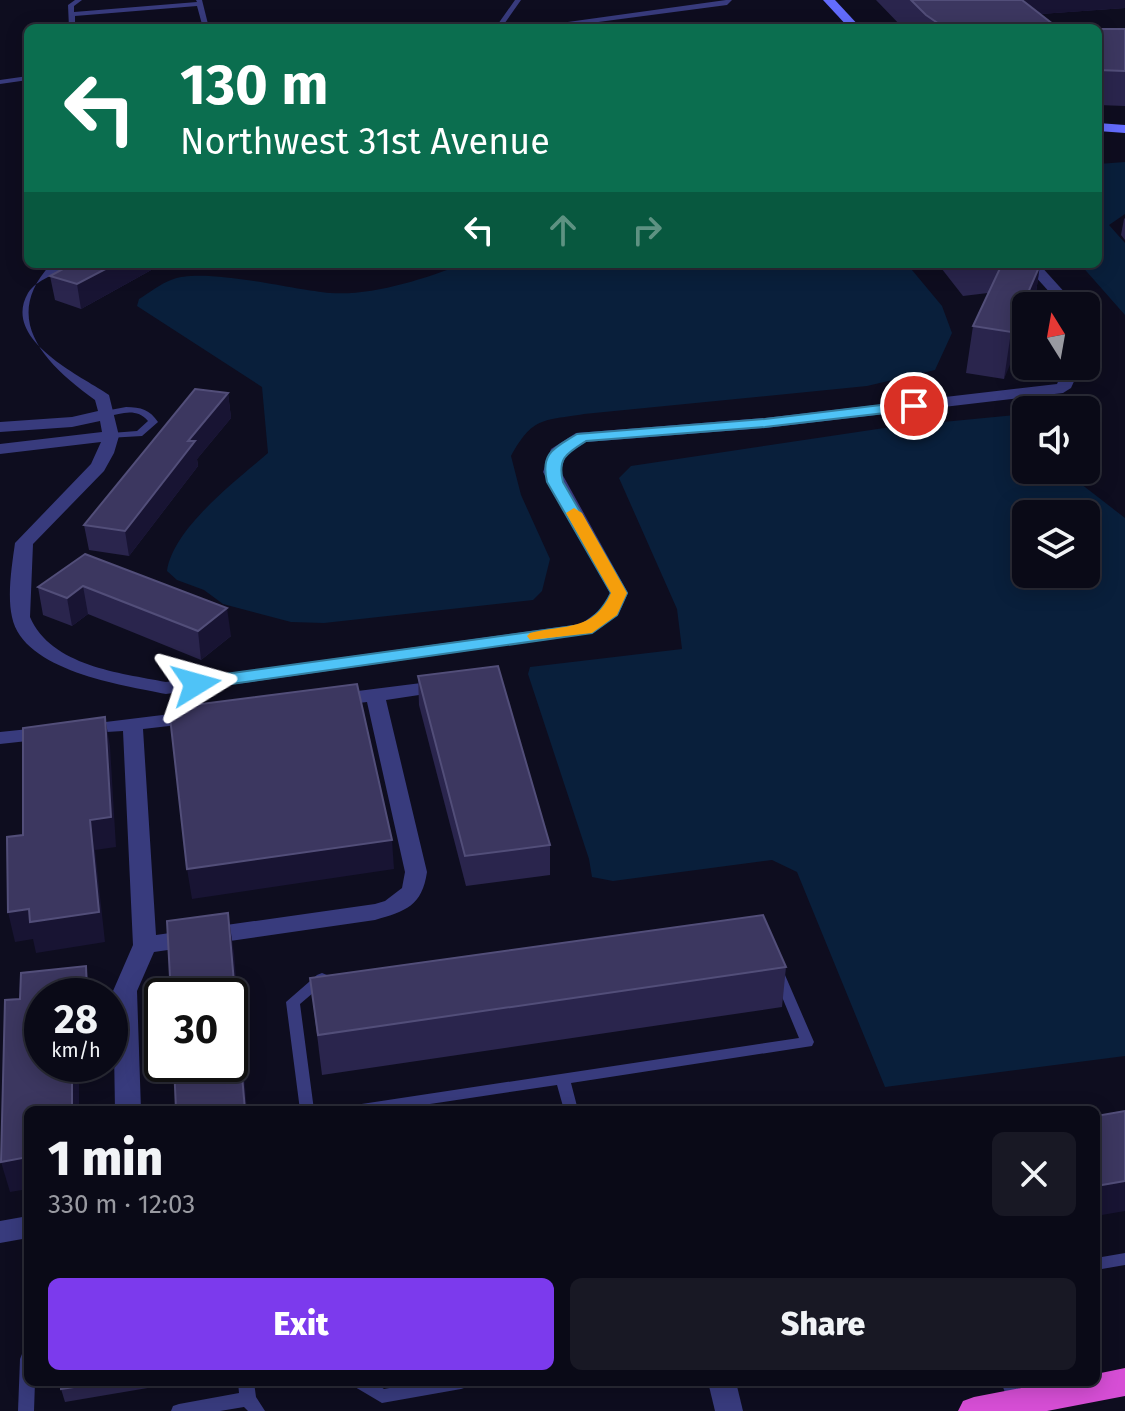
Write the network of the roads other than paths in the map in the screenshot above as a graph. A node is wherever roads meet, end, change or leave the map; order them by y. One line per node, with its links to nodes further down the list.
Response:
1 (79, 0): 6 (lane)
2 (518, 0): 10 (lane)
3 (729, 0): 7 (lane)
4 (829, 0): 13 (main road)
5 (200, 2): 6 (lane); 9 (lane)
6 (71, 14): 8 (lane)
7 (614, 18): 11 (lane); 12 (lane)
8 (72, 24)
9 (205, 24)
10 (501, 24)
11 (569, 24)
12 (620, 24)
13 (851, 24)
14 (24, 79): 15 (lane)
15 (0, 82)
16 (1102, 127): 17 (main road)
17 (1125, 129)
18 (55, 268): 22 (street)
19 (1035, 268): 20 (street)
20 (1057, 292)
21 (1067, 380): 26 (street)
22 (95, 392): 23 (street); 24 (street)
23 (107, 414): 24 (street); 26 (street); 26 (lane)
24 (33, 424): 25 (street)
25 (0, 427)
26 (111, 436): 27 (street)
27 (0, 449)
28 (468, 683): 29 (street)
29 (375, 695): 30 (street); 34 (street)
30 (314, 702)
31 (208, 715): 32 (street)
32 (133, 724): 33 (street); 34 (street)
33 (0, 738)
34 (145, 945): 38 (street)
35 (773, 962): 37 (lane)
36 (338, 975): 39 (lane)
37 (563, 1080): 40 (lane); 41 (lane)
38 (128, 1106)
39 (306, 1106)
40 (383, 1106)
41 (570, 1106)
42 (24, 1228): 43 (street)
43 (0, 1232)
44 (1125, 1259): 45 (lane)
45 (1100, 1263)
46 (1125, 1382): 47 (highway)
47 (1100, 1384)
48 (27, 1386): 55 (lane)
49 (415, 1386): 52 (lane)
50 (723, 1386): 57 (street)
51 (1084, 1386): 53 (highway)
52 (381, 1389)
53 (1013, 1393): 58 (highway)
54 (253, 1405): 56 (lane)
55 (26, 1411)
56 (179, 1411)
57 (729, 1411)
58 (974, 1411)

